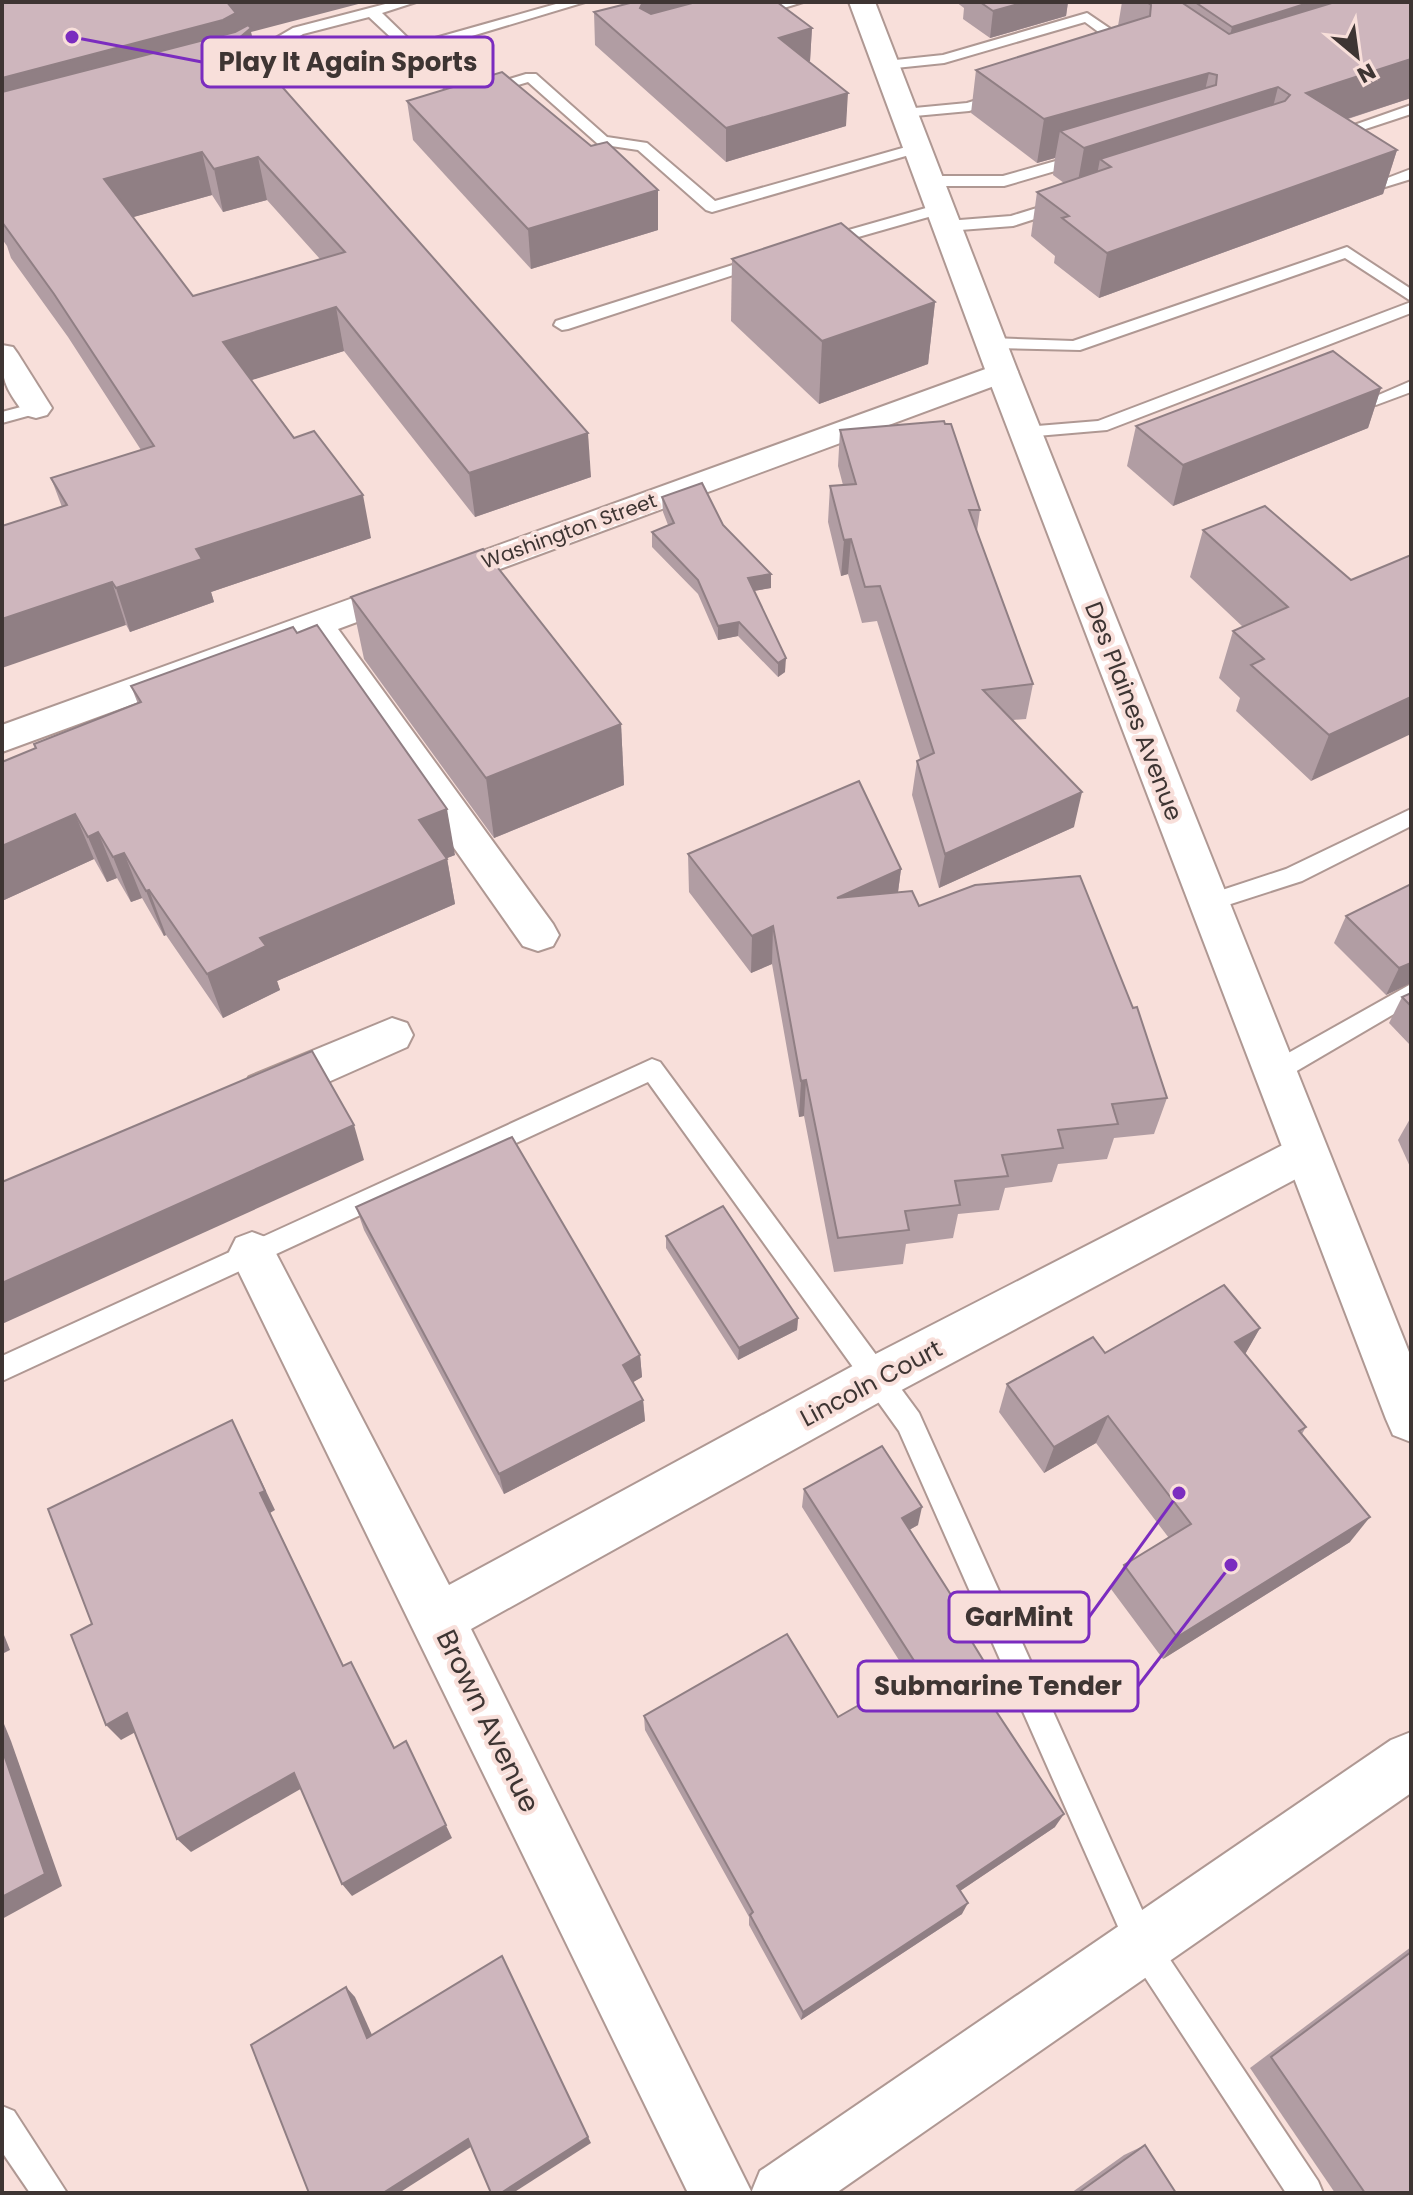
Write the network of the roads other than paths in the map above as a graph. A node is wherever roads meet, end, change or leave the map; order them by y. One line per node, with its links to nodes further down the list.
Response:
1 (409, 2): 5 (lane)
2 (578, 2): 7 (lane)
3 (796, 2): 6 (lane)
4 (862, 2): 9 (street, Des Plaines Avenue)
5 (372, 12): 7 (lane); 10 (lane)
6 (738, 17)
7 (412, 49): 18 (lane)
8 (1121, 58): 9 (lane)
9 (886, 65): 13 (street, Des Plaines Avenue)
10 (209, 76)
11 (1015, 92): 13 (lane)
12 (1411, 109): 14 (lane)
13 (904, 113): 18 (street, Des Plaines Avenue)
14 (1319, 140)
15 (1095, 155): 18 (lane)
16 (1411, 174): 17 (lane)
17 (1385, 182)
18 (934, 191): 19 (lane); 22 (lane); 24 (street, Des Plaines Avenue)
19 (1088, 197)
20 (1411, 296): 24 (lane)
21 (1411, 307): 29 (lane)
22 (562, 325)
23 (2, 354): 27 (street)
24 (996, 358): 29 (street, Des Plaines Avenue); 30 (street, Washington Street)
25 (1411, 386): 26 (lane)
26 (1376, 400)
27 (36, 408): 28 (lane)
28 (2, 418)
29 (1025, 432): 33 (street, Des Plaines Avenue)
30 (315, 624): 31 (street, Washington Street); 34 (street)
31 (2, 739)
32 (1411, 817): 33 (lane)
33 (1209, 903): 37 (street, Des Plaines Avenue)
34 (538, 935)
35 (1411, 993): 37 (lane)
36 (392, 1035): 38 (street)
37 (1275, 1072): 39 (street, Des Plaines Avenue)
38 (233, 1104)
39 (1306, 1152): 42 (street, Lincoln Court); 43 (street, Des Plaines Avenue)
40 (252, 1252): 41 (lane); 42 (lane); 44 (street, Brown Avenue)
41 (2, 1369)
42 (877, 1378): 44 (street, Lincoln Court); 46 (lane)
43 (1411, 1419)
44 (438, 1619): 49 (street, Brown Avenue)
45 (1411, 1760): 46 (street)
46 (1142, 1945): 50 (street); 51 (lane)
47 (2, 2123): 48 (lane)
48 (50, 2193)
49 (721, 2193)
50 (782, 2193)
51 (1306, 2193)

